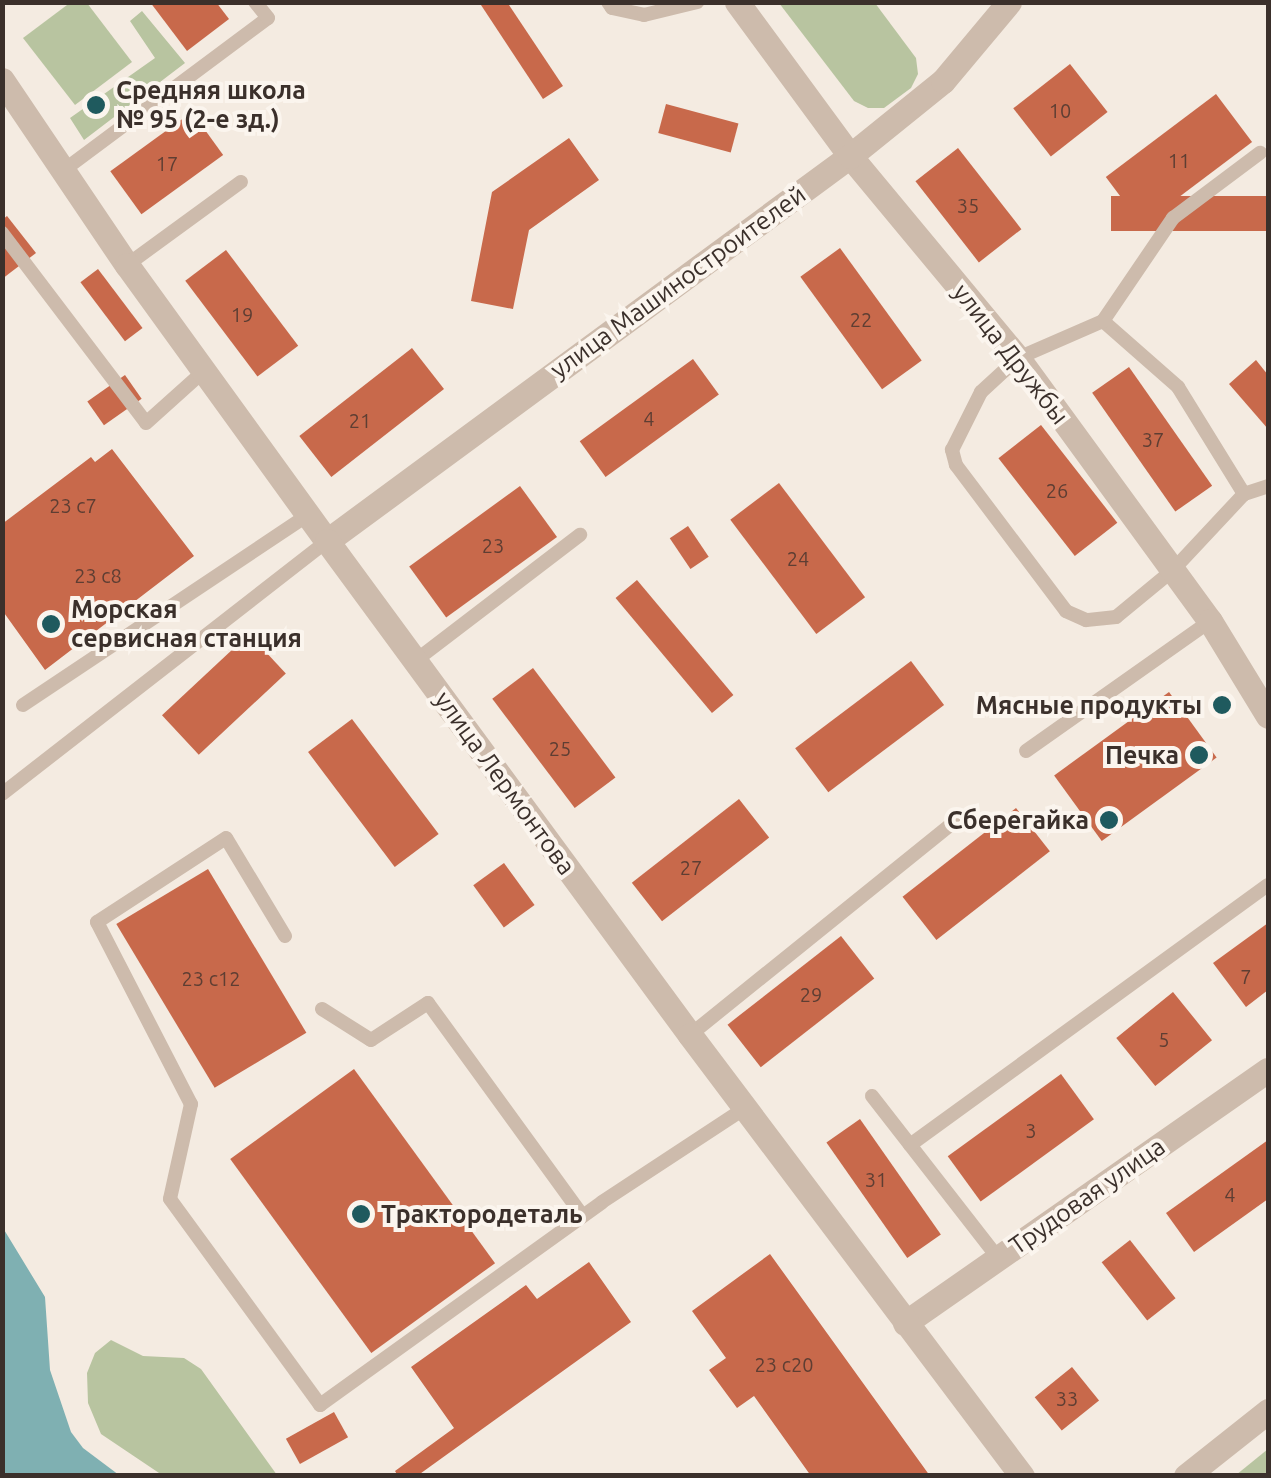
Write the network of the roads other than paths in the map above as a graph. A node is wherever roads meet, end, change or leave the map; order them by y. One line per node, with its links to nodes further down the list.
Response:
1 (255, 2): 9 (lane)
2 (608, 2): 3 (lane)
3 (696, 2)
4 (737, 2): 8 (street, улица Дружбы)
5 (1010, 2): 8 (street, улица Машиностроителей)
6 (2, 80): 9 (street, улица Лермонтова)
7 (1260, 153): 13 (lane)
8 (850, 156): 14 (street, улица Дружбы); 20 (street, улица Машиностроителей)
9 (64, 170): 12 (street, улица Лермонтова)
10 (241, 182): 12 (lane)
11 (2, 232): 15 (lane)
12 (127, 265): 15 (street, улица Лермонтова)
13 (1103, 321): 14 (lane); 17 (lane)
14 (1018, 358): 21 (street, улица Дружбы); 21 (lane)
15 (204, 371): 18 (street, улица Лермонтова)
16 (1268, 486): 17 (lane)
17 (1244, 494): 21 (lane)
18 (308, 515): 20 (street, улица Лермонтова); 24 (lane)
19 (580, 535): 23 (lane)
20 (327, 541): 23 (street, улица Лермонтова); 27 (lane)
21 (1173, 570): 22 (street, улица Дружбы)
22 (1210, 621): 25 (street, улица Дружбы); 26 (lane)
23 (415, 660): 32 (street, улица Лермонтова)
24 (24, 705)
25 (1268, 716)
26 (1026, 751)
27 (2, 794)
28 (960, 817): 32 (lane)
29 (1268, 885): 36 (lane)
30 (285, 936): 37 (lane)
31 (322, 1010): 37 (lane)
32 (690, 1035): 35 (street, улица Лермонтова)
33 (1268, 1070): 38 (street, Трудовая улица)
34 (872, 1096): 36 (lane)
35 (745, 1108): 37 (lane); 39 (street, улица Лермонтова)
36 (910, 1145): 38 (lane)
37 (583, 1216)
38 (998, 1258): 39 (street, Трудовая улица)
39 (905, 1323): 41 (street, улица Лермонтова)
40 (1268, 1411): 42 (street)
41 (1022, 1476)
42 (1186, 1476)

